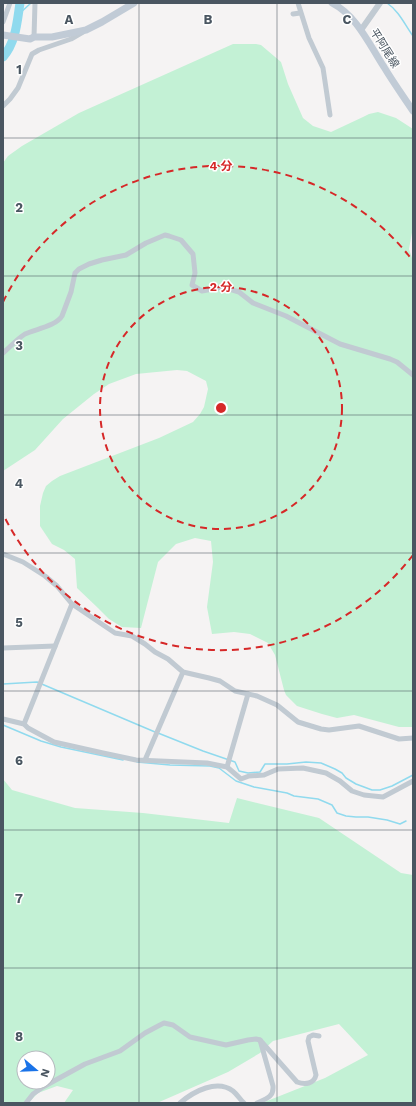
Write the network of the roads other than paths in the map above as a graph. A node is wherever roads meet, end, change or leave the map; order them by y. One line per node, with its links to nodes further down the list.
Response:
1 (10, 3): 9 (street)
2 (35, 3): 13 (street)
3 (134, 3): 10 (main road)
4 (298, 3): 7 (street)
5 (332, 3): 11 (main road, 平阿尾線)
6 (380, 3): 11 (street)
7 (300, 13): 8 (street); 16 (street)
8 (293, 14)
9 (3, 22)
10 (86, 30): 13 (main road); 14 (street)
11 (361, 30): 15 (main road, 平阿尾線)
12 (3, 35): 13 (main road)
13 (32, 38)
14 (3, 106)
15 (413, 111)
16 (330, 115)
17 (3, 353): 18 (street)
18 (413, 375)
19 (3, 554): 20 (street)
20 (72, 604): 21 (street); 23 (street)
21 (55, 646): 22 (street); 26 (street)
22 (3, 648)
23 (183, 672): 24 (street); 28 (street)
24 (248, 694): 27 (street); 29 (street)
25 (3, 719): 26 (street)
26 (24, 724): 28 (street)
27 (413, 738)
28 (145, 760): 29 (street)
29 (226, 767): 30 (street)
30 (413, 781)
31 (319, 1036): 32 (street)
32 (260, 1040): 33 (street); 36 (street)
33 (26, 1103)
34 (180, 1103): 35 (street)
35 (244, 1103)
36 (257, 1103)

